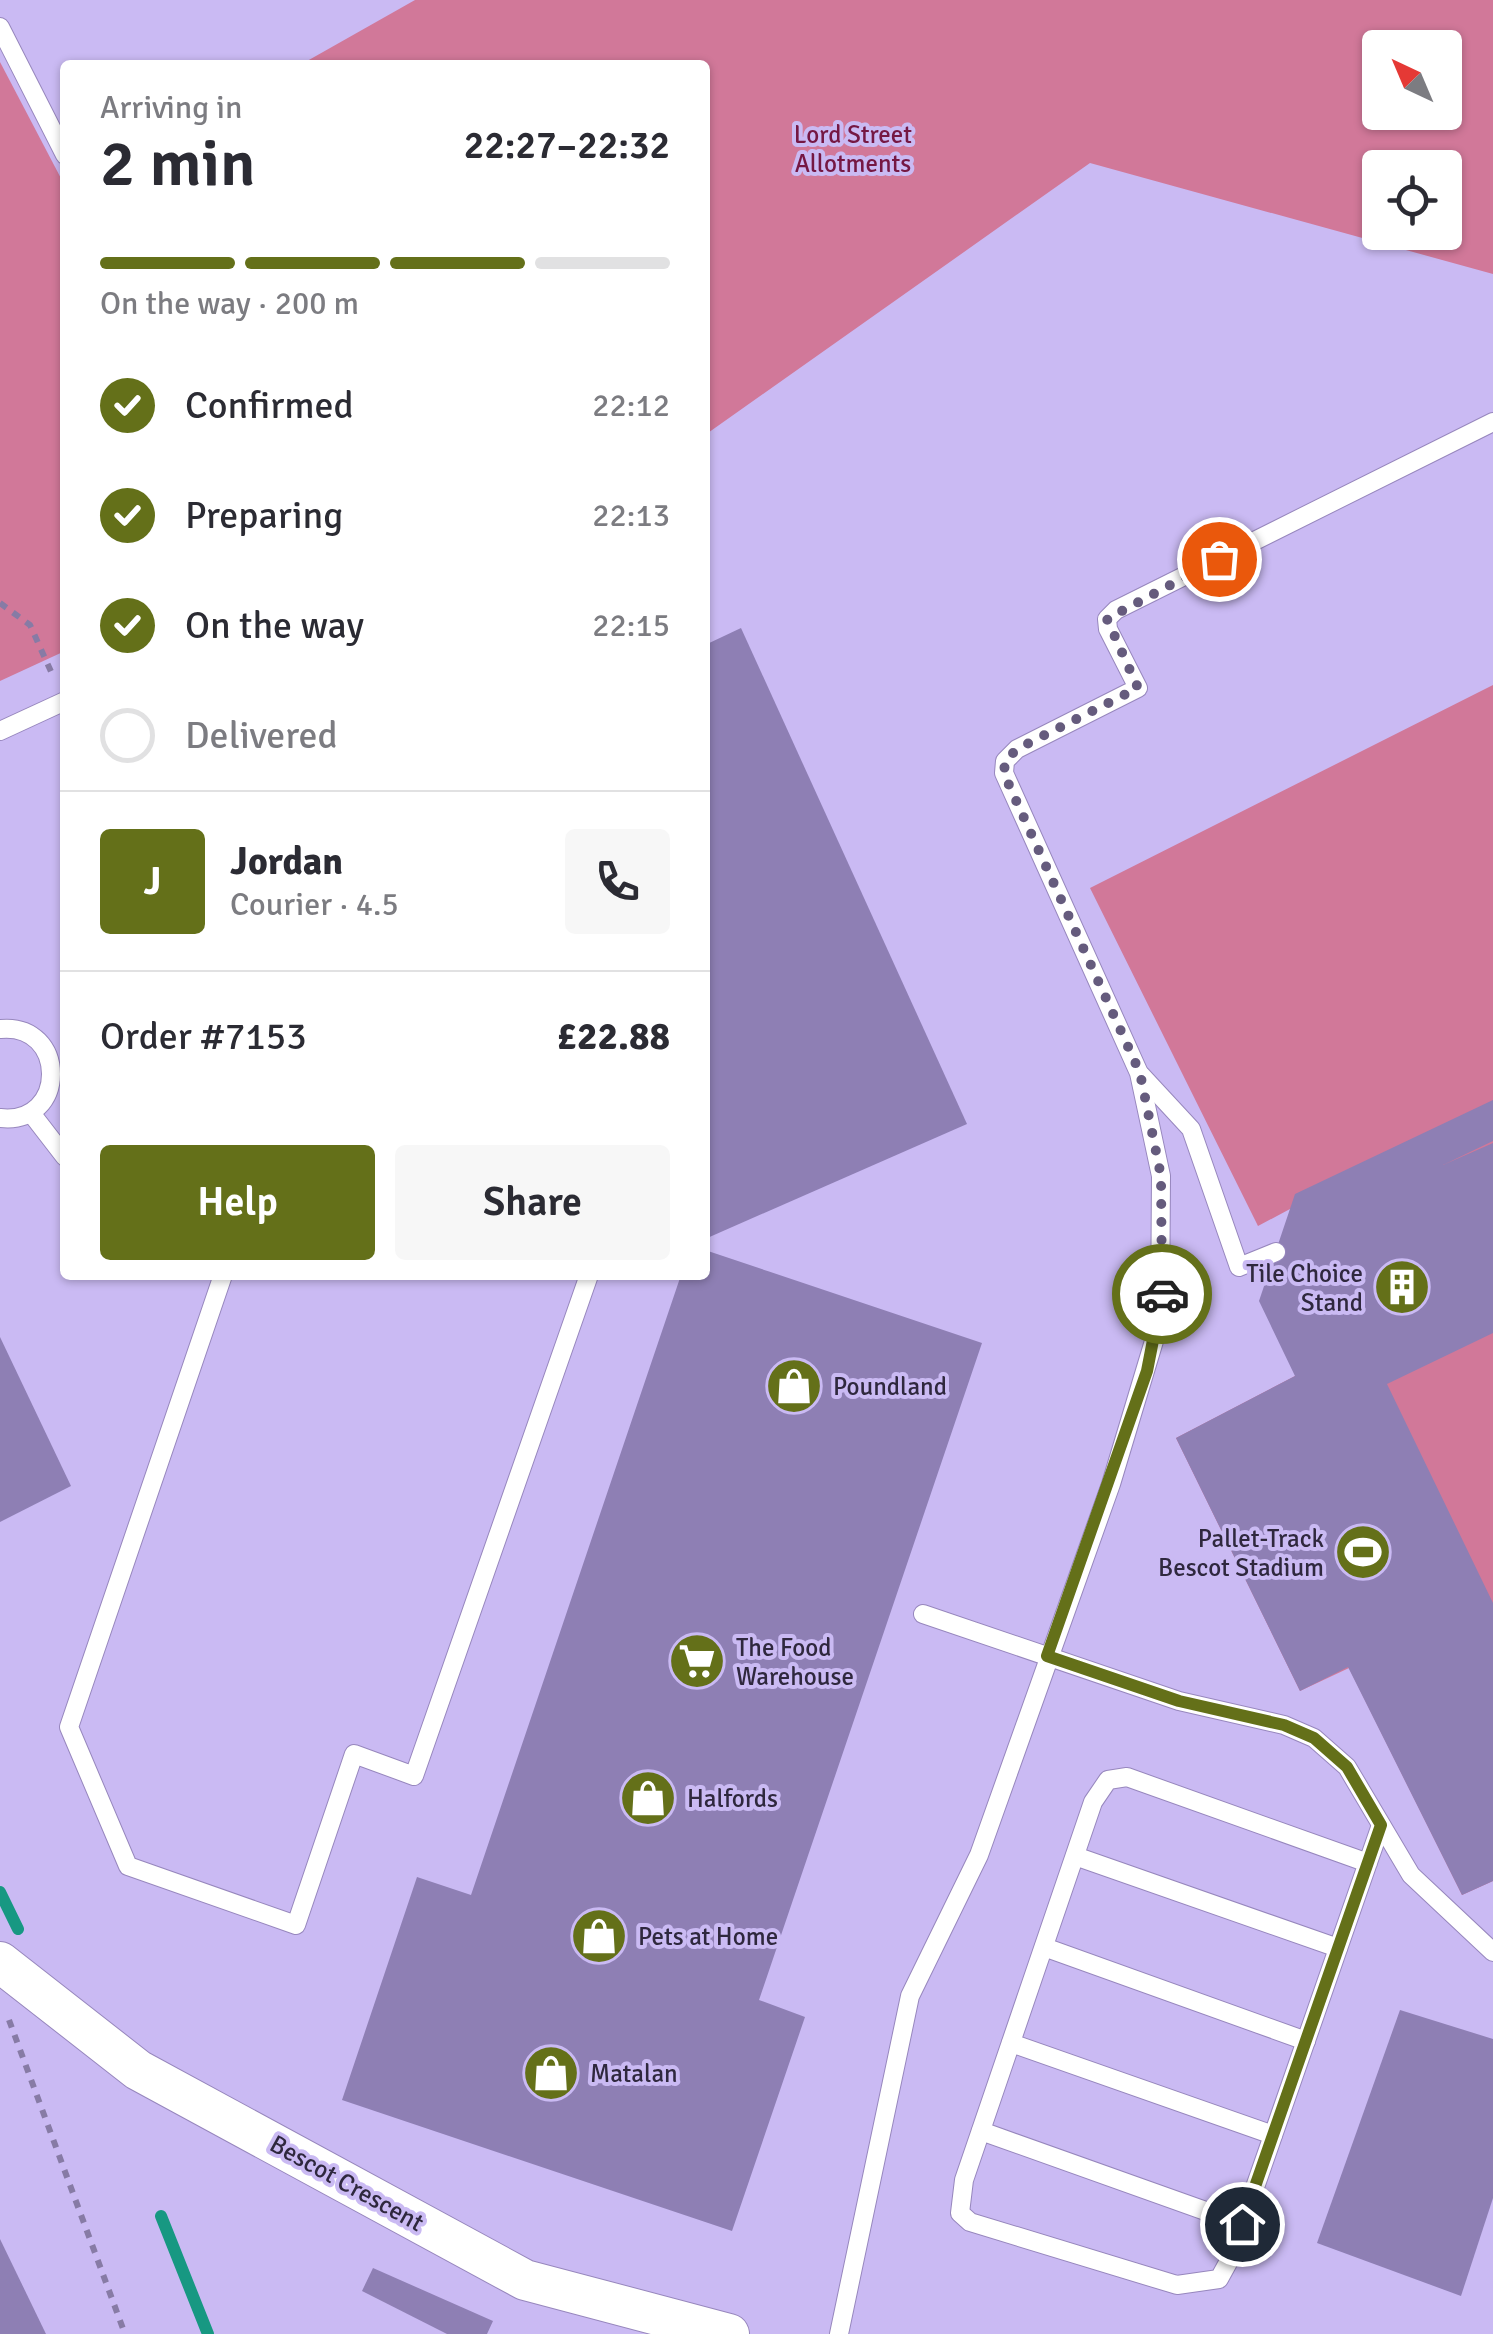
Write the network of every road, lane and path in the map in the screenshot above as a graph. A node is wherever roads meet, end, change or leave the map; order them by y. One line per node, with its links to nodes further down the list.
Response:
1 (0, 27): 2 (lane)
2 (60, 145)
3 (1493, 422): 10 (lane)
4 (0, 603): 5 (path)
5 (60, 690)
6 (60, 703): 7 (lane)
7 (0, 730)
8 (0, 1029): 9 (lane)
9 (57, 1050): 11 (lane)
10 (1140, 1073): 14 (lane); 18 (lane)
11 (30, 1113): 12 (lane); 13 (lane)
12 (0, 1118)
13 (60, 1151)
14 (1276, 1252)
15 (221, 1280): 16 (lane)
16 (587, 1280)
17 (923, 1614): 18 (lane)
18 (1047, 1656): 19 (lane); 33 (lane)
19 (1381, 1825): 21 (lane); 24 (lane)
20 (1075, 1856): 21 (lane); 22 (lane); 23 (lane)
21 (1368, 1863): 23 (lane)
22 (1044, 1947): 26 (lane); 27 (lane)
23 (1338, 1948): 26 (lane)
24 (1493, 1952)
25 (5, 1966): 31 (path); 32 (street, Bescot Crescent)
26 (1306, 2040): 29 (lane)
27 (1012, 2043): 28 (lane); 29 (lane)
28 (981, 2131): 30 (lane); 30 (lane)
29 (1273, 2135): 30 (lane)
30 (1242, 2224)
31 (126, 2334)
32 (729, 2334)
33 (838, 2334)

